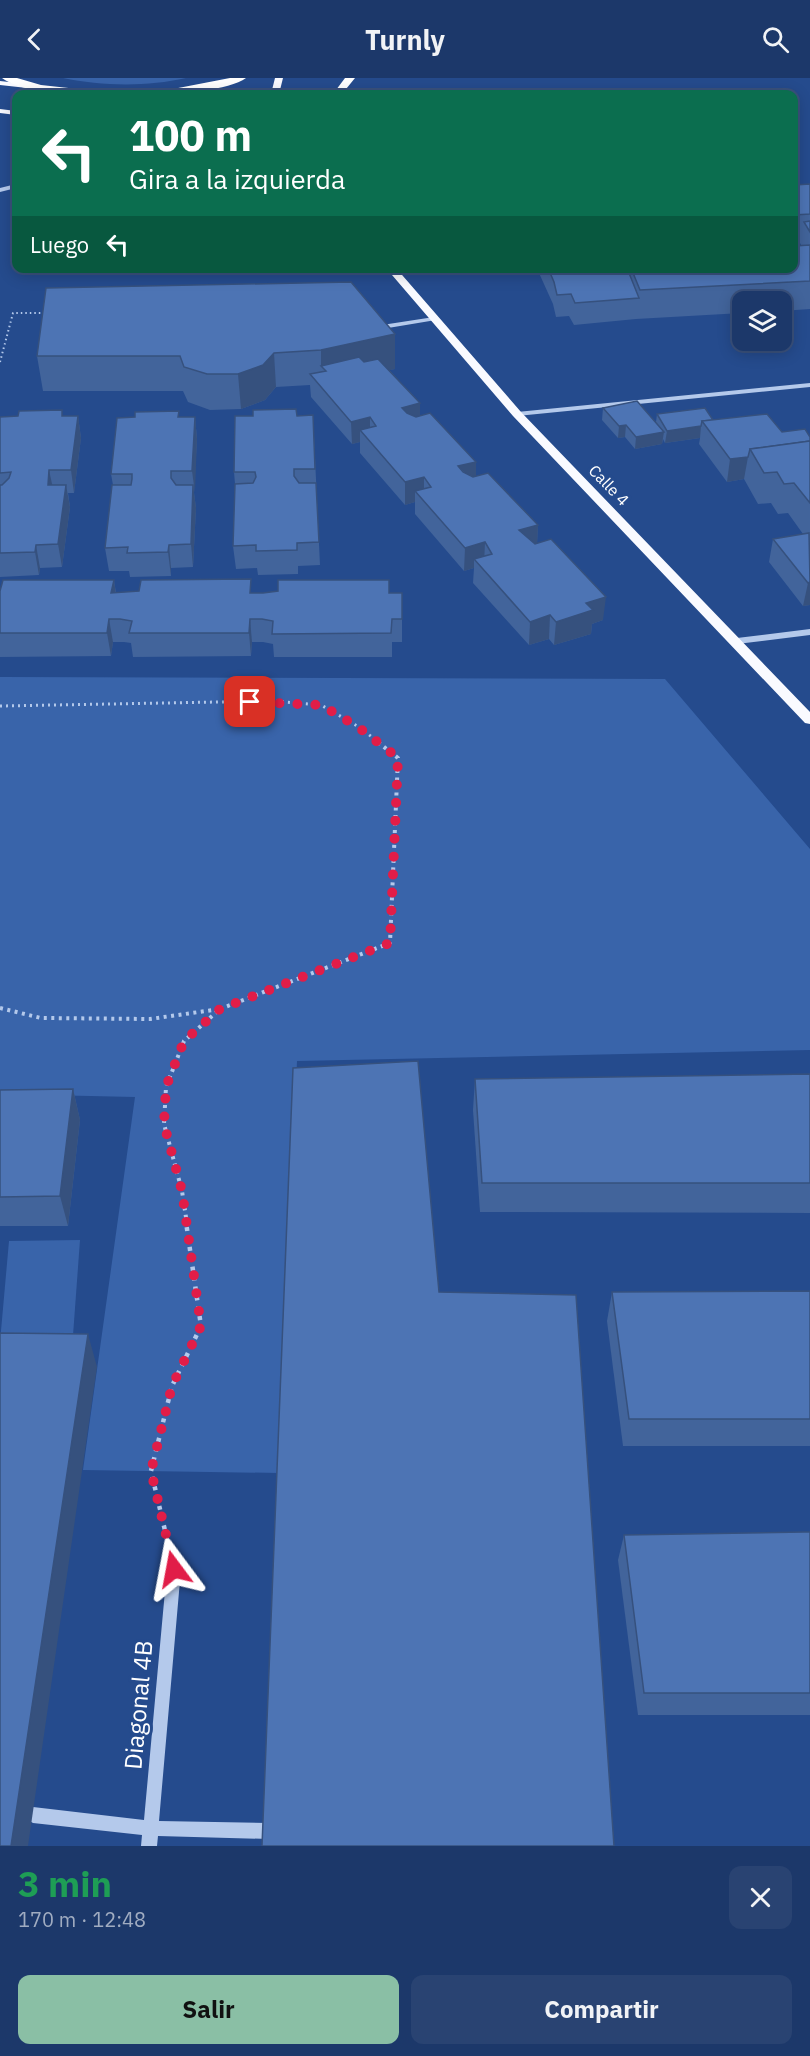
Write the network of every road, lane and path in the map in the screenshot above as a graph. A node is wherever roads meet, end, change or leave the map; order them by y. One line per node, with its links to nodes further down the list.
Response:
1 (7, 78): 5 (highway)
2 (241, 78): 7 (highway)
3 (350, 78): 8 (highway)
4 (0, 83): 5 (main road)
5 (40, 88): 6 (highway)
6 (59, 90)
7 (188, 90)
8 (340, 90)
9 (394, 273): 11 (main road, Calle 4)
10 (49, 313): 13 (path)
11 (434, 319): 12 (street); 15 (main road, Calle 4)
12 (382, 327)
13 (0, 362)
14 (810, 385): 15 (street)
15 (517, 414): 17 (main road, Calle 4)
16 (810, 632): 17 (street)
17 (737, 641): 19 (main road, Calle 4)
18 (0, 706): 21 (path)
19 (810, 720)
20 (0, 1008): 21 (path)
21 (220, 1009): 22 (path)
22 (174, 1569): 24 (street, Diagonal 4B)
23 (33, 1815): 24 (street)
24 (151, 1828): 25 (street); 26 (street, Diagonal 4B)
25 (269, 1831)
26 (149, 1846)

